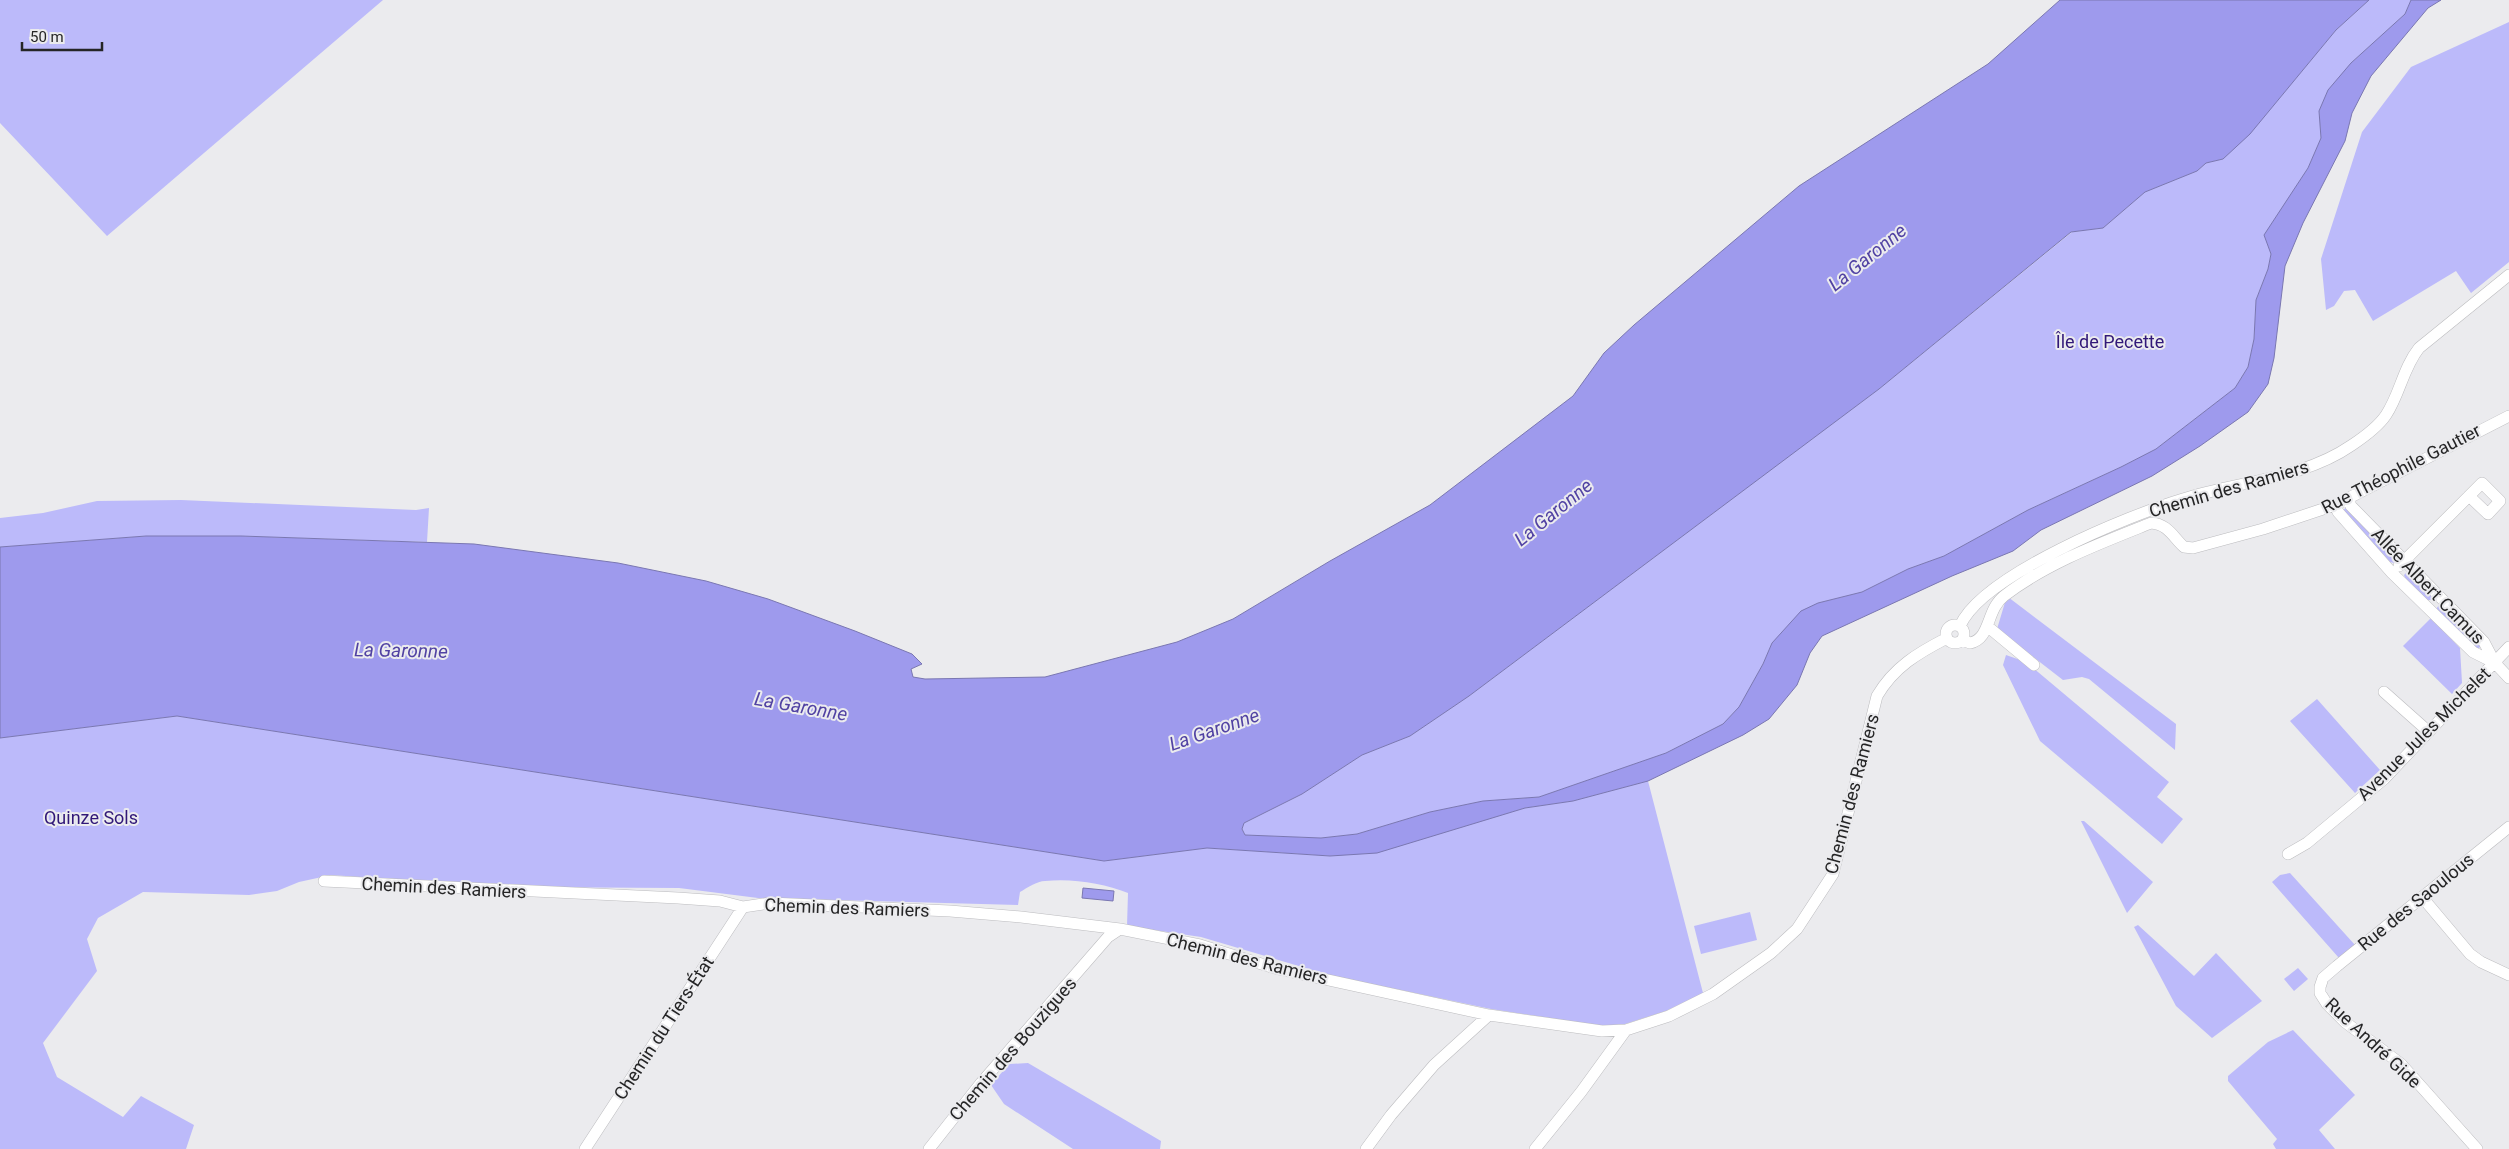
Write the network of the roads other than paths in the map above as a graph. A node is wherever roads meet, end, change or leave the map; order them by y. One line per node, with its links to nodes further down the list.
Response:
1 (2509, 275): 10 (street, Chemin des Ramiers)
2 (2509, 416): 4 (street, Rue Théophile Gautier)
3 (2469, 496): 6 (street)
4 (2348, 499): 5 (street, Rue Théophile Gautier); 6 (street, Allée Albert Camus)
5 (2335, 505): 7 (street, Allée Albert Camus); 11 (street, Rue Théophile Gautier)
6 (2405, 561): 7 (street); 8 (street, Allée Albert Camus)
7 (2392, 573): 9 (street, Allée Albert Camus)
8 (2440, 597): 9 (street); 15 (street, Allée Albert Camus)
9 (2429, 609): 15 (street, Allée Albert Camus)
10 (1960, 626): 12 (street); 13 (street)
11 (1987, 626): 13 (street, Rue Théophile Gautier); 16 (street)
12 (1947, 638): 13 (street); 31 (street, Chemin des Ramiers)
13 (1962, 640)
14 (2509, 647): 15 (street, Avenue Jules Michelet)
15 (2495, 663): 17 (street); 19 (street, Avenue Jules Michelet)
16 (2034, 665)
17 (2509, 678)
18 (2384, 692): 19 (street)
19 (2429, 732): 21 (street, Avenue Jules Michelet)
20 (2509, 826): 23 (street, Rue des Saoulous)
21 (2288, 854)
22 (324, 881): 24 (street, Chemin des Ramiers)
23 (2422, 898): 28 (street); 29 (street, Rue des Saoulous)
24 (742, 907): 25 (street, Chemin des Ramiers); 32 (street, Chemin du Tiers-État)
25 (1090, 926): 26 (street, Chemin des Ramiers); 27 (street)
26 (1120, 929): 27 (street, Chemin des Bouzigues); 30 (street, Chemin des Ramiers)
27 (1097, 950): 33 (street, Chemin des Bouzigues)
28 (2509, 975)
29 (2323, 978): 36 (street, Rue André Gide)
30 (1489, 1015): 31 (street, Chemin des Ramiers); 34 (street)
31 (1626, 1030): 35 (street)
32 (585, 1149)
33 (929, 1149)
34 (1366, 1149)
35 (1535, 1149)
36 (2477, 1149)

